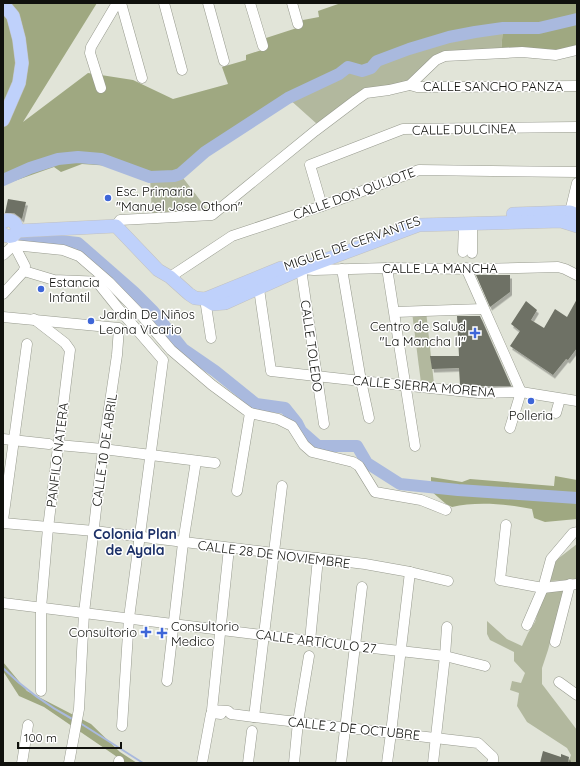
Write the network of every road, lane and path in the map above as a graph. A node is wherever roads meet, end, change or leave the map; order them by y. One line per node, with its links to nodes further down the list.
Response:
1 (117, 3): 16 (street)
2 (121, 3): 13 (street)
3 (164, 3): 12 (street)
4 (208, 3): 11 (street)
5 (250, 3): 9 (street)
6 (292, 3): 8 (street)
7 (3, 4): 17 (main road)
8 (298, 24)
9 (263, 46)
10 (577, 50): 14 (street)
11 (224, 61)
12 (182, 70)
13 (142, 78)
14 (410, 85): 15 (street, CALLE SANCHO PANZA); 23 (street)
15 (577, 86)
16 (101, 88)
17 (3, 120)
18 (577, 127): 21 (street, CALLE DULCINEA)
19 (577, 172): 21 (street, CALLE DON QUIJOTE)
20 (577, 183): 22 (street)
21 (322, 206): 35 (street, CALLE DON QUIJOTE)
22 (574, 213): 37 (main road, MIGUEL DE CERVANTES)
23 (118, 223): 26 (main road); 35 (main road)
24 (468, 224): 25 (main road); 27 (street); 31 (main road)
25 (577, 226)
26 (9, 229): 28 (street); 33 (street); 36 (street)
27 (468, 252)
28 (3, 254)
29 (387, 268): 30 (street, CALLE LA MANCHA); 32 (street, CALLE LA MANCHA); 42 (street)
30 (466, 268): 34 (street, CALLE LA MANCHA); 41 (street)
31 (301, 269): 32 (street, CALLE LA MANCHA); 37 (main road); 47 (street, CALLE TOLEDO)
32 (342, 269): 48 (street)
33 (24, 271): 38 (street); 39 (street)
34 (577, 275)
35 (170, 277): 40 (main road)
36 (109, 282): 38 (street); 53 (street)
37 (258, 282): 40 (main road); 47 (street, CALLE SIERRA MORENA)
38 (98, 283): 63 (street)
39 (3, 294)
40 (205, 299): 45 (street)
41 (483, 309): 42 (street); 50 (street)
42 (395, 312): 49 (street)
43 (3, 317): 44 (street)
44 (34, 319): 60 (street, PANFILO NATERA); 62 (street, CALLE 10 DE ABRIL)
45 (211, 338)
46 (27, 344): 59 (street)
47 (317, 376): 48 (street, CALLE SIERRA MORENA); 56 (street, CALLE TOLEDO)
48 (361, 381): 49 (street, CALLE SIERRA MORENA); 55 (street)
49 (405, 386): 50 (street, CALLE SIERRA MORENA); 61 (street)
50 (521, 392): 51 (street, CALLE SIERRA MORENA); 57 (street)
51 (560, 399): 52 (street, CALLE SIERRA MORENA); 54 (street)
52 (577, 401)
53 (250, 413): 67 (street); 68 (street)
54 (556, 413)
55 (369, 418)
56 (324, 424)
57 (510, 428)
58 (3, 439): 59 (street)
59 (14, 440): 60 (street); 69 (street)
60 (53, 444): 62 (street); 72 (street, PANFILO NATERA)
61 (415, 446)
62 (104, 449): 63 (street); 73 (street, CALLE 10 DE ABRIL)
63 (150, 456): 64 (street); 75 (street)
64 (196, 461): 65 (street); 76 (street)
65 (215, 463)
66 (282, 486): 78 (street)
67 (237, 491)
68 (446, 510)
69 (3, 520)
70 (3, 523): 72 (street, CALLE 28 DE NOVIEMBRE)
71 (506, 525): 84 (street)
72 (48, 528): 73 (street, CALLE 28 DE NOVIEMBRE); 86 (street, PANFILO NATERA)
73 (94, 531): 75 (street, CALLE 28 DE NOVIEMBRE); 87 (street, CALLE 10 DE ABRIL)
74 (577, 532): 84 (street)
75 (139, 538): 76 (street, CALLE 28 DE NOVIEMBRE); 88 (street)
76 (183, 543): 77 (street, CALLE 28 DE NOVIEMBRE); 89 (street)
77 (229, 548): 78 (street, CALLE 28 DE NOVIEMBRE); 92 (street)
78 (273, 553): 79 (street, CALLE 28 DE NOVIEMBRE); 93 (street)
79 (318, 558): 80 (street, CALLE 28 DE NOVIEMBRE); 95 (street)
80 (410, 572): 81 (street, CALLE 28 DE NOVIEMBRE); 99 (street)
81 (448, 581)
82 (574, 584): 84 (street); 96 (street)
83 (362, 587): 98 (street)
84 (543, 588): 90 (street)
85 (3, 603): 86 (street, CALLE ARTÍCULO 27)
86 (41, 608): 87 (street, CALLE ARTÍCULO 27); 105 (street, PANFILO NATERA)
87 (84, 613): 88 (street, CALLE ARTÍCULO 27); 117 (street, CALLE 10 DE ABRIL)
88 (129, 618): 89 (street, CALLE ARTÍCULO 27); 111 (street)
89 (174, 624): 92 (street, CALLE ARTÍCULO 27); 103 (street)
90 (527, 625)
91 (447, 627): 101 (street)
92 (220, 629): 93 (street, CALLE ARTÍCULO 27); 107 (street)
93 (263, 634): 94 (street, CALLE ARTÍCULO 27); 108 (street)
94 (290, 638): 95 (street, CALLE ARTÍCULO 27); 97 (street)
95 (310, 641): 97 (street, CALLE ARTÍCULO 27)
96 (555, 642)
97 (328, 643): 98 (street, CALLE ARTÍCULO 27)
98 (355, 646): 99 (street, CALLE ARTÍCULO 27); 112 (street)
99 (400, 651): 101 (street, CALLE ARTÍCULO 27); 114 (street)
100 (309, 656): 109 (street)
101 (445, 656): 102 (street, CALLE ARTÍCULO 27); 115 (street)
102 (485, 666)
103 (167, 681)
104 (559, 682): 106 (street)
105 (41, 691)
106 (577, 695)
107 (212, 712): 108 (street, CALLE 2 DE OCTUBRE); 118 (street)
108 (254, 718): 109 (street, CALLE 2 DE OCTUBRE)
109 (298, 722): 112 (street, CALLE 2 DE OCTUBRE); 120 (street)
110 (28, 725): 116 (street)
111 (122, 726)
112 (345, 727): 114 (street, CALLE 2 DE OCTUBRE); 121 (street)
113 (252, 731): 119 (street)
114 (391, 734): 115 (street, CALLE 2 DE OCTUBRE); 122 (street)
115 (435, 737): 123 (street); 124 (street, CALLE 2 DE OCTUBRE)
116 (22, 763)
117 (70, 763)
118 (202, 763)
119 (248, 763)
120 (294, 763)
121 (341, 763)
122 (387, 763)
123 (433, 763)
124 (492, 763)

